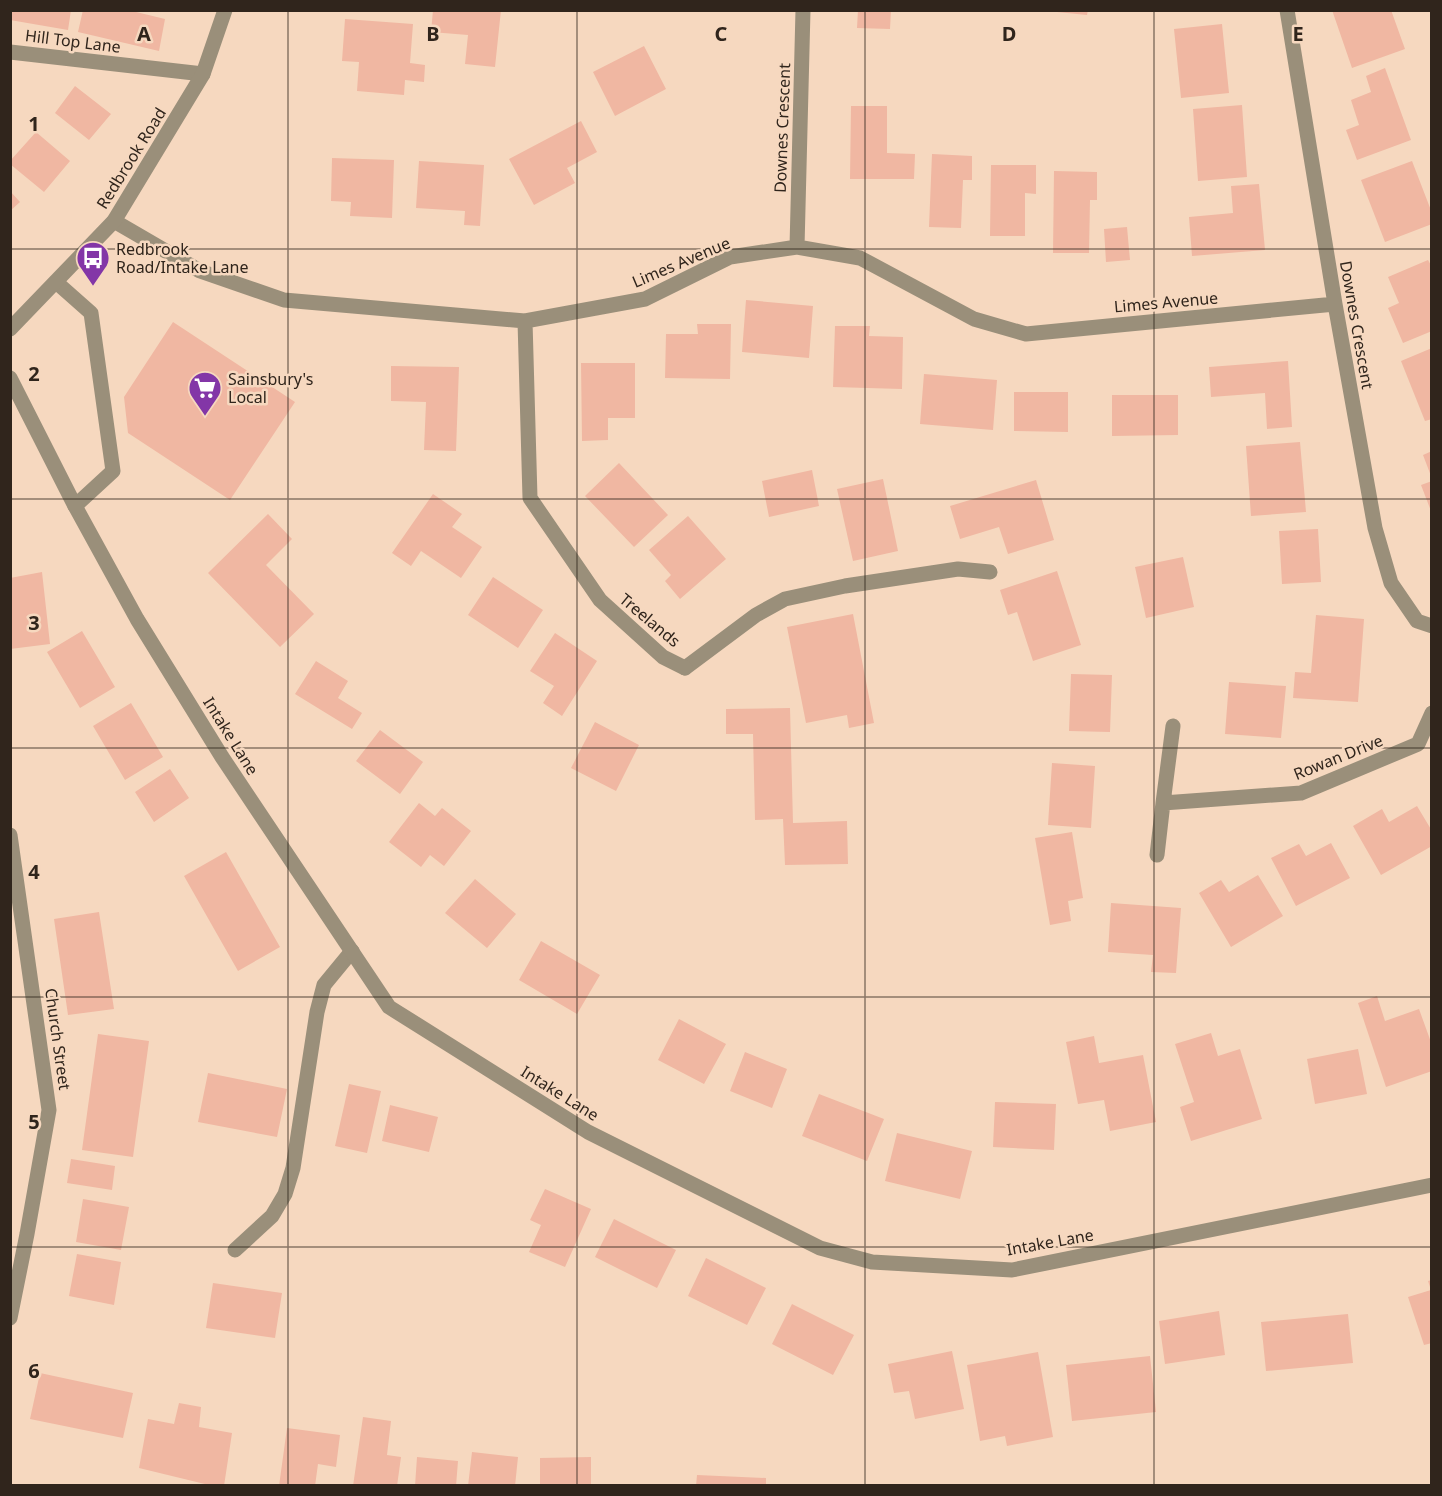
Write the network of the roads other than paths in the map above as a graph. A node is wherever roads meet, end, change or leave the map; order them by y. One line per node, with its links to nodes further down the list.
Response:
1 (225, 10): 5 (street, Redbrook Road)
2 (803, 10): 7 (street, Downes Crescent)
3 (1287, 10): 9 (street, Downes Crescent)
4 (10, 52): 5 (street, Hill Top Lane)
5 (203, 74): 6 (street, Redbrook Road)
6 (114, 221): 8 (street, Redbrook Road); 10 (street, Limes Avenue)
7 (797, 247): 9 (street, Limes Avenue); 10 (street, Limes Avenue)
8 (56, 282): 11 (street, Redbrook Road); 13 (street)
9 (1335, 304): 15 (street, Downes Crescent)
10 (525, 321): 14 (street, Treelands)
11 (10, 329)
12 (10, 378): 13 (street, Intake Lane)
13 (75, 506): 21 (street, Intake Lane)
14 (990, 572)
15 (1431, 626)
16 (1431, 713): 18 (street, Rowan Drive)
17 (1173, 726): 18 (street)
18 (1163, 803): 20 (street)
19 (10, 835): 23 (street, Church Street)
20 (1157, 855)
21 (352, 951): 22 (street, Intake Lane); 25 (street)
22 (1431, 1185)
23 (27, 1234): 24 (street); 26 (street, Church Street)
24 (10, 1237)
25 (235, 1250)
26 (10, 1318)

